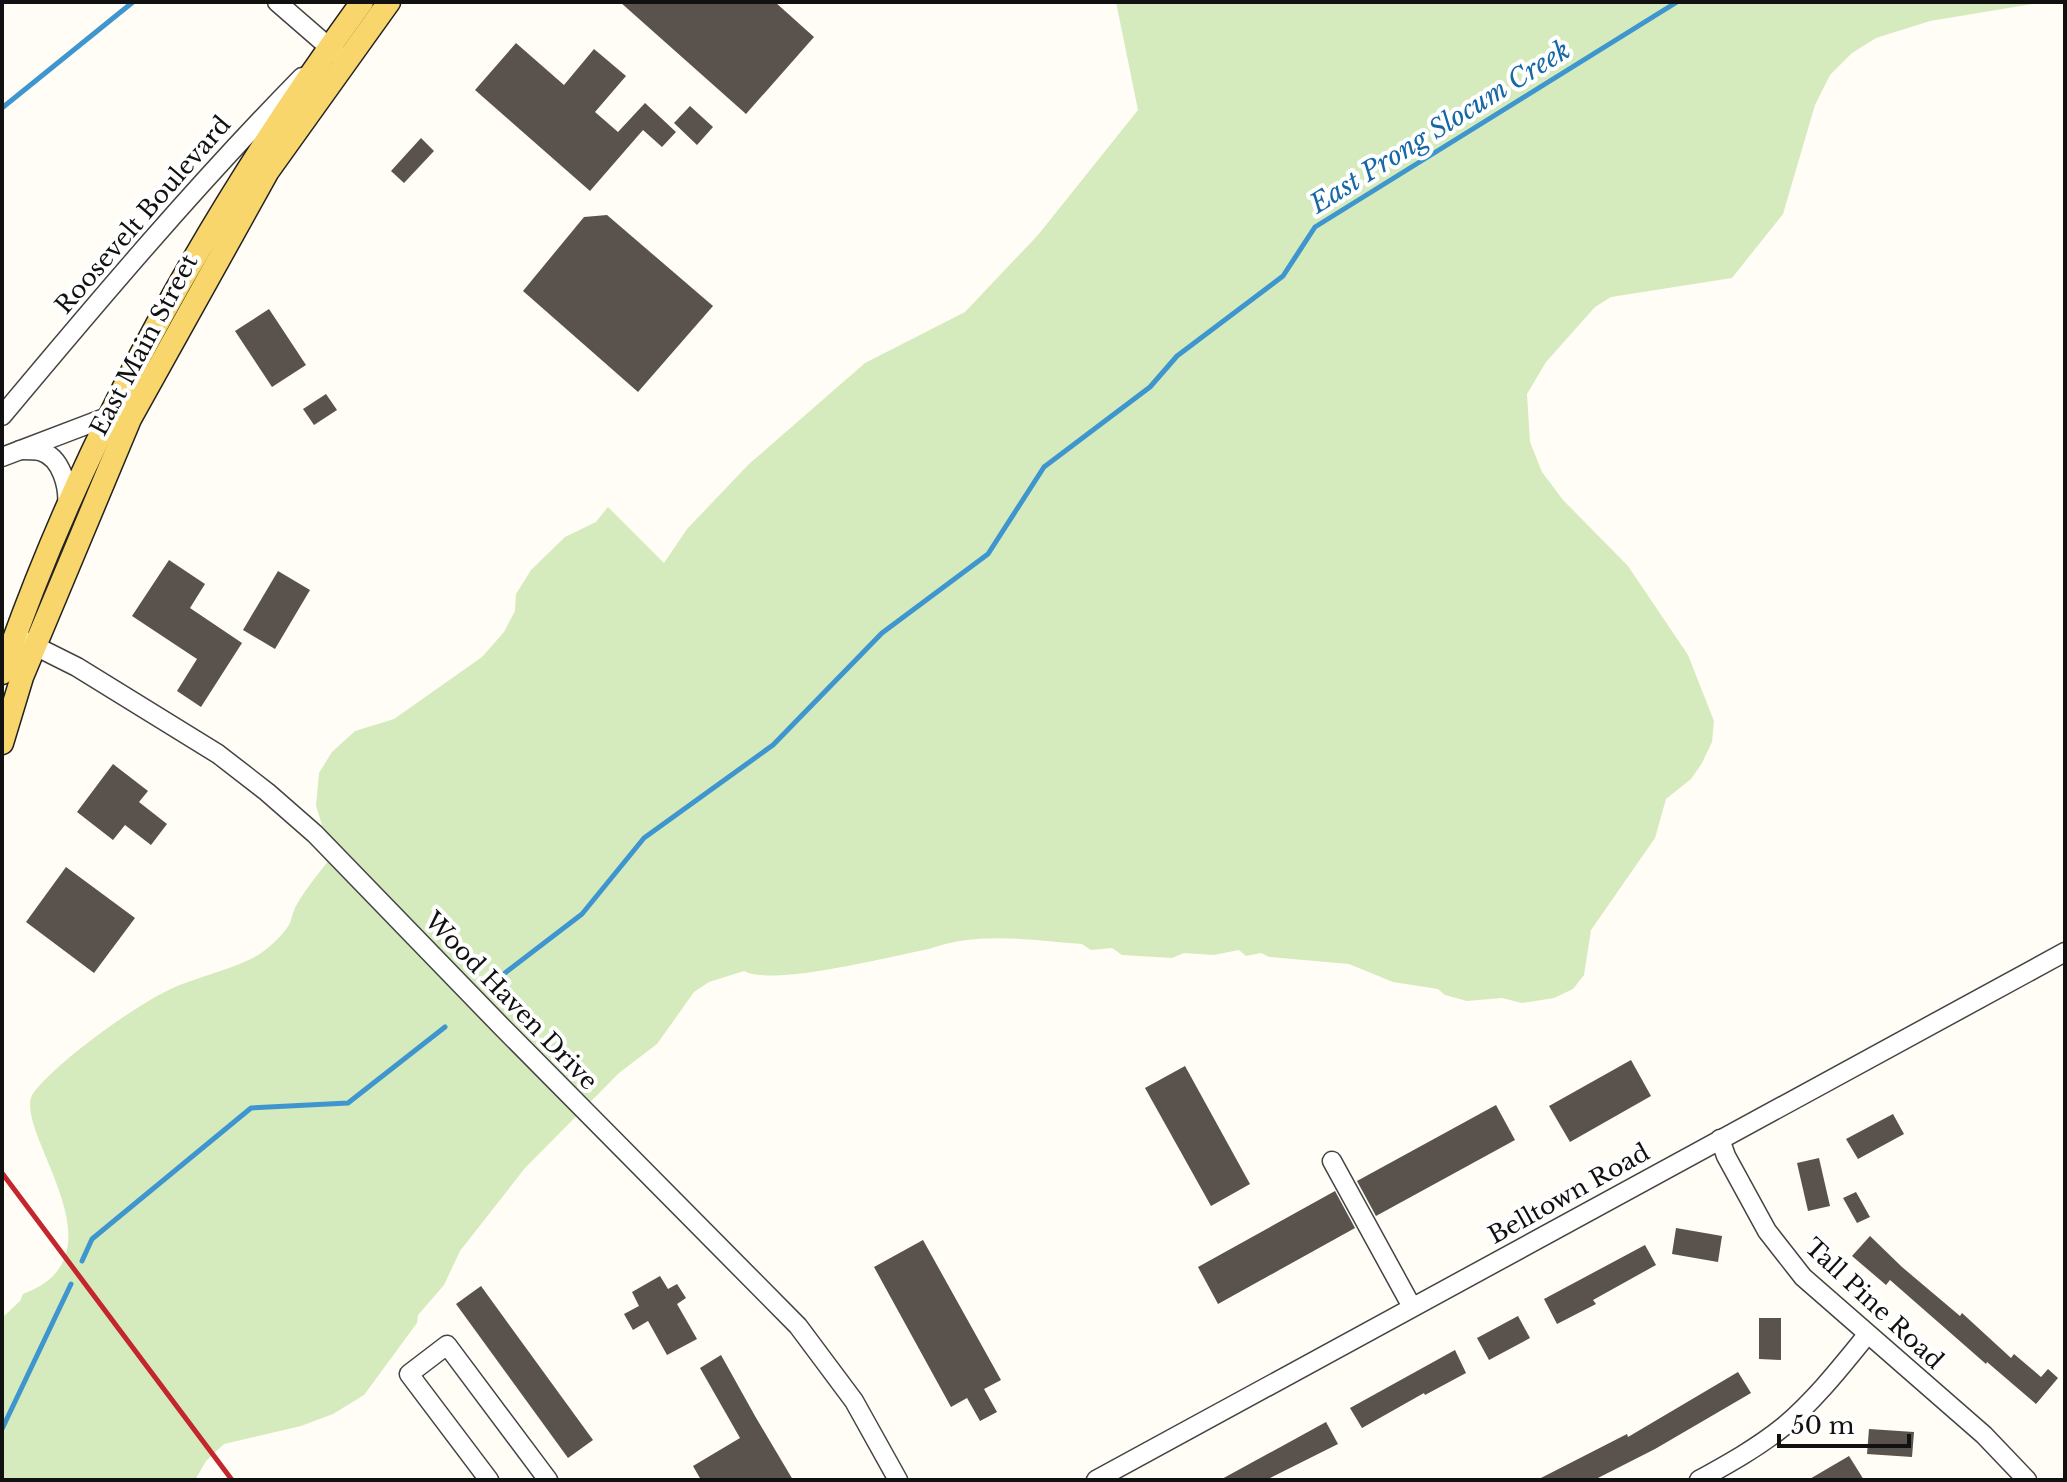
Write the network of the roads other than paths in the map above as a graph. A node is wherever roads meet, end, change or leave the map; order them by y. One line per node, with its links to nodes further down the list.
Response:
1 (277, 2): 4 (street)
2 (362, 2): 4 (main road, East Main Street)
3 (389, 2): 4 (main road, East Main Street)
4 (333, 54): 5 (main road, East Main Street); 6 (main road, East Main Street); 7 (street, Roosevelt Boulevard)
5 (138, 405): 6 (street); 10 (main road, East Main Street)
6 (111, 415): 8 (street); 9 (main road, East Main Street)
7 (2, 416)
8 (10, 453): 9 (street)
9 (66, 513): 10 (main road, East Main Street)
10 (25, 641): 11 (main road, East Main Street); 12 (main road, East Main Street); 20 (street, Wood Haven Drive)
11 (2, 673)
12 (2, 743)
13 (2065, 952): 14 (street, Belltown Road)
14 (1720, 1139): 16 (street, Belltown Road); 17 (street, Tall Pine Road)
15 (1332, 1161): 16 (street)
16 (1412, 1307): 21 (street, Belltown Road)
17 (1867, 1335): 22 (street); 23 (street, Tall Pine Road)
18 (489, 1480): 19 (street)
19 (548, 1480)
20 (898, 1480)
21 (1096, 1480)
22 (1699, 1480)
23 (2027, 1480)

